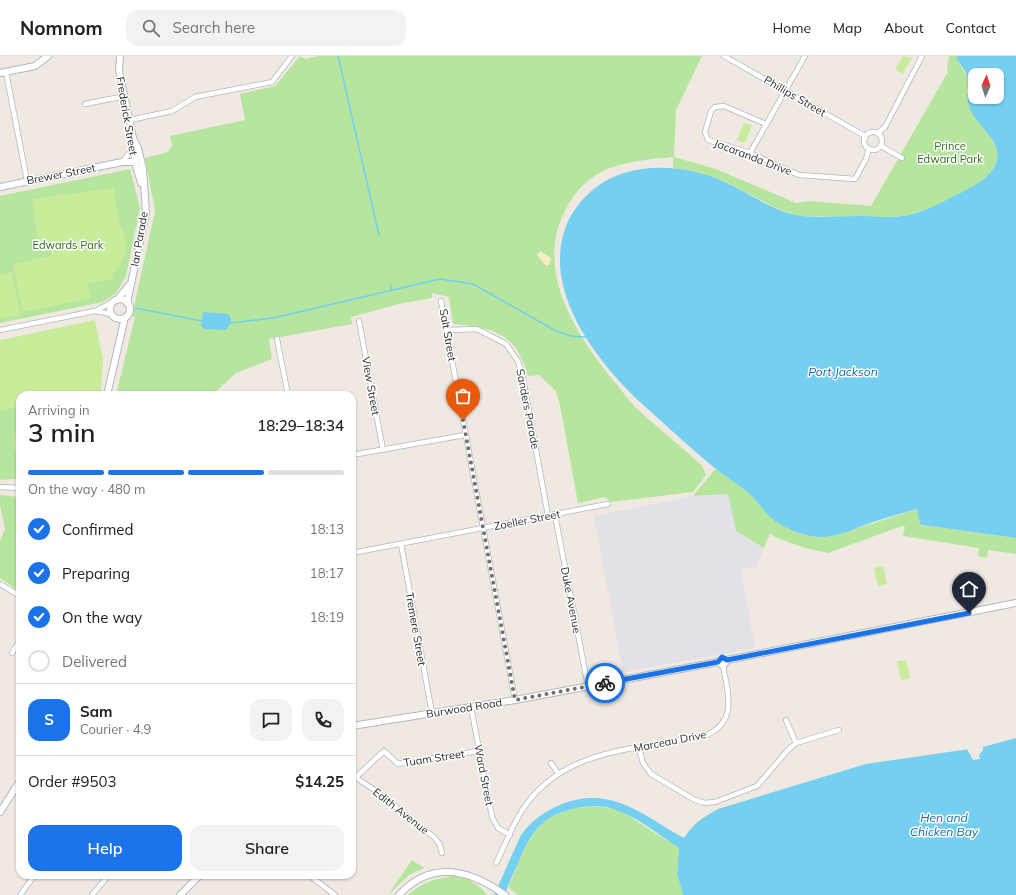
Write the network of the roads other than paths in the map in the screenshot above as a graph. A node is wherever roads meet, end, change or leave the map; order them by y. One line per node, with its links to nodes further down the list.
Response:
1 (48, 56): 9 (main road)
2 (115, 56): 8 (main road, Frederick Street)
3 (120, 56): 8 (main road, Frederick Street)
4 (292, 56): 13 (street)
5 (724, 56): 10 (street, Phillips Street)
6 (805, 56): 10 (street)
7 (922, 56): 15 (street)
8 (119, 70): 11 (main road, Frederick Street)
9 (3, 72): 26 (street)
10 (786, 91): 14 (street); 16 (street, Phillips Street)
11 (125, 96): 12 (street); 13 (main road, Frederick Street)
12 (85, 104)
13 (130, 120): 17 (main road, Frederick Street)
14 (766, 124): 22 (street); 22 (street, Jacaranda Drive)
15 (878, 133): 16 (street); 18 (street)
16 (865, 136): 20 (street)
17 (133, 138): 19 (main road, Frederick Street); 21 (main road, Ian Parade)
18 (881, 146): 20 (street); 23 (street)
19 (133, 149): 24 (street); 25 (main road, Frederick Street)
20 (868, 149): 22 (street, Jacaranda Drive)
21 (139, 153): 25 (main road); 28 (main road, Ian Parade)
22 (750, 153)
23 (902, 158)
24 (122, 162): 25 (main road, Brewer Street); 26 (main road, Brewer Street)
25 (135, 162): 28 (main road, Ian Parade)
26 (27, 181): 27 (main road, Brewer Street)
27 (0, 187)
28 (144, 194): 29 (main road, Ian Parade)
29 (130, 284): 30 (main road, Ian Parade); 32 (main road, Ian Parade)
30 (116, 300): 32 (main road); 33 (street); 34 (main road)
31 (442, 301): 38 (street, Salt Street)
32 (127, 302): 35 (main road)
33 (95, 310): 34 (street); 37 (street)
34 (114, 316): 35 (main road); 39 (main road)
35 (125, 317): 39 (main road)
36 (359, 321): 44 (street, View Street)
37 (0, 330)
38 (447, 330): 43 (street, Salt Street); 50 (street, Sanders Parade)
39 (120, 335): 41 (main road)
40 (277, 339): 42 (street)
41 (108, 391)
42 (287, 391)
43 (465, 434): 44 (street); 51 (street, Salt Street)
44 (383, 450): 45 (street)
45 (356, 454)
46 (0, 487): 47 (street)
47 (16, 488)
48 (608, 504): 49 (street, Zoeller Street)
49 (555, 515): 50 (street, Zoeller Street); 60 (street, Duke Avenue)
50 (548, 516): 51 (street, Zoeller Street)
51 (482, 528): 52 (street, Zoeller Street); 61 (street, Salt Street)
52 (401, 544): 53 (street, Zoeller Street); 63 (street, Tremere Street)
53 (356, 552)
54 (0, 584): 55 (street)
55 (16, 594)
56 (1016, 603): 59 (main road, Burwood Road)
57 (16, 646): 58 (street)
58 (12, 653)
59 (723, 662): 60 (main road, Burwood Road); 68 (street, Marceau Drive)
60 (588, 686): 61 (main road, Burwood Road)
61 (515, 700): 62 (main road, Burwood Road)
62 (471, 707): 63 (main road, Burwood Road); 69 (street, Ward Street)
63 (432, 713): 65 (main road, Burwood Road)
64 (786, 720): 67 (street)
65 (356, 725)
66 (839, 730): 67 (street)
67 (796, 743): 68 (street)
68 (639, 748): 71 (street, Marceau Drive)
69 (479, 751): 72 (street, Tuam Street); 76 (street, Ward Street)
70 (551, 763): 71 (street)
71 (558, 773): 76 (street, Marceau Drive)
72 (356, 775)
73 (356, 779): 77 (street, Edith Avenue)
74 (16, 787): 75 (main road)
75 (0, 812)
76 (510, 835): 78 (street, Marceau Drive)
77 (442, 853)
78 (496, 864)
79 (32, 879): 83 (street)
80 (106, 879): 84 (street)
81 (196, 879): 85 (main road)
82 (314, 879): 86 (street)
83 (20, 895)
84 (92, 895)
85 (181, 895)
86 (335, 895)
87 (399, 895): 88 (main road)
88 (506, 895)

